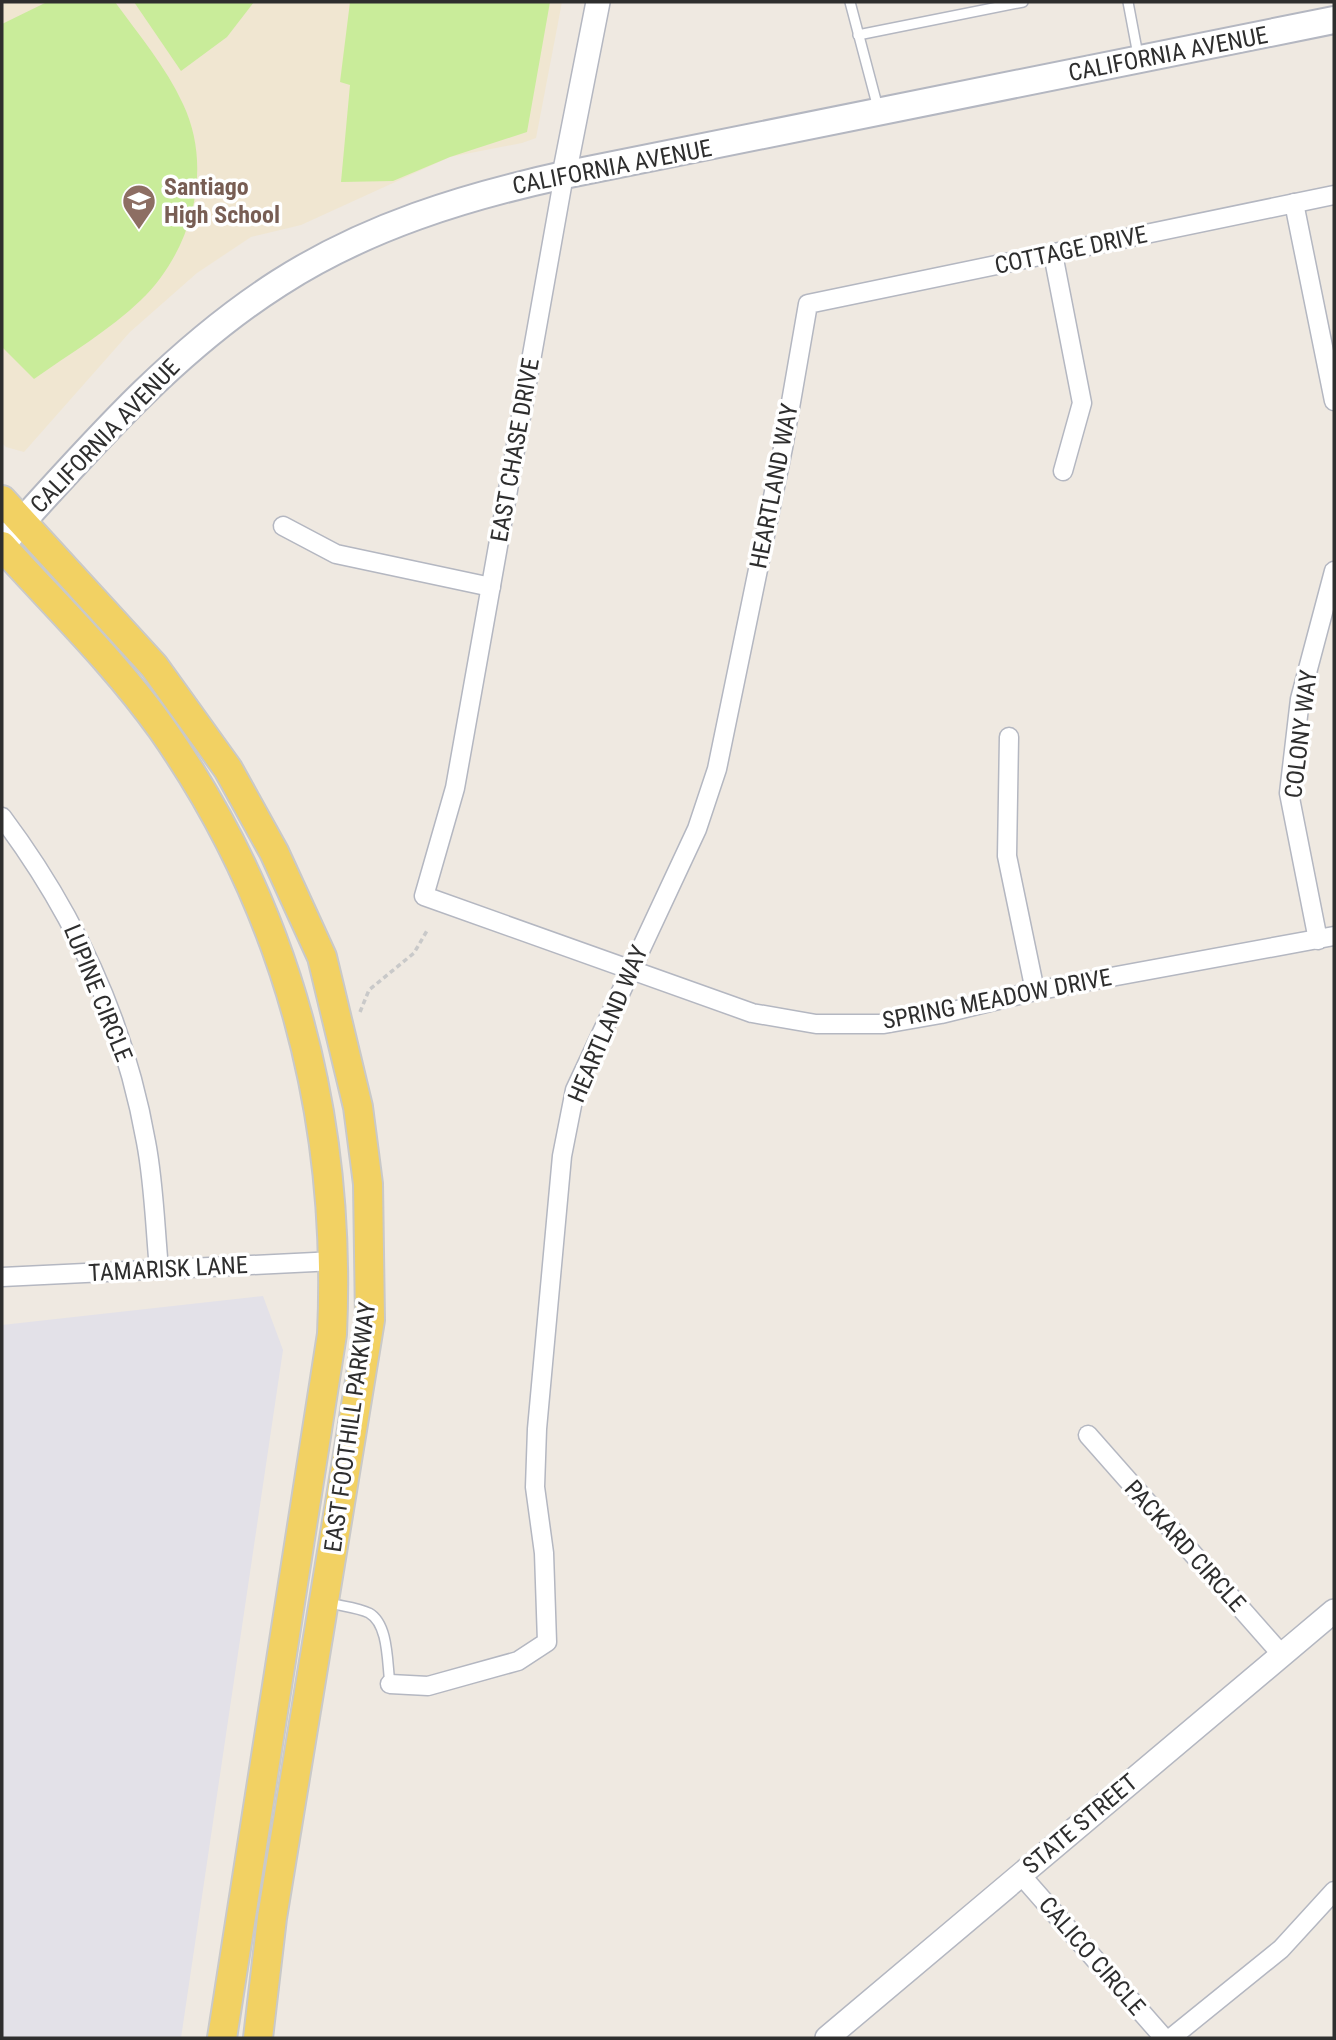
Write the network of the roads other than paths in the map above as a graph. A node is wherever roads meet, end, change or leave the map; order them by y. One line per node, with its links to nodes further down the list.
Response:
1 (598, 2): 9 (street, EAST CHASE DRIVE)
2 (850, 2): 6 (lane)
3 (1023, 2): 6 (lane)
4 (1128, 2): 7 (lane)
5 (1334, 20): 7 (main road, CALIFORNIA AVENUE)
6 (858, 35): 8 (lane)
7 (1139, 60): 8 (main road, CALIFORNIA AVENUE)
8 (879, 113): 9 (main road, CALIFORNIA AVENUE)
9 (564, 175): 17 (main road, CALIFORNIA AVENUE); 21 (street, EAST CHASE DRIVE)
10 (1334, 195): 11 (street, COTTAGE DRIVE)
11 (1294, 202): 12 (street, COTTAGE DRIVE); 14 (street)
12 (1053, 254): 13 (street, COTTAGE DRIVE); 15 (street)
13 (808, 304): 26 (street, HEARTLAND WAY)
14 (1334, 401)
15 (1063, 471)
16 (2, 500): 17 (main road, EAST FOOTHILL PARKWAY)
17 (22, 522): 19 (main road, CALIFORNIA AVENUE); 32 (main road, EAST FOOTHILL PARKWAY)
18 (283, 526): 21 (street)
19 (2, 545): 28 (main road, EAST FOOTHILL PARKWAY)
20 (1334, 571): 25 (street, COLONY WAY)
21 (491, 587): 24 (street, EAST CHASE DRIVE)
22 (1009, 737): 27 (street)
23 (2, 817): 29 (street, LUPINE CIRCLE)
24 (424, 897): 26 (street, SPRING MEADOW DRIVE)
25 (1326, 938): 27 (street, SPRING MEADOW DRIVE)
26 (629, 970): 27 (street, SPRING MEADOW DRIVE); 36 (street, HEARTLAND WAY)
27 (1035, 991)
28 (335, 1261): 29 (street, TAMARISK LANE); 32 (main road); 40 (main road, EAST FOOTHILL PARKWAY)
29 (159, 1269): 30 (street, TAMARISK LANE)
30 (2, 1277)
31 (1088, 1435): 35 (street, PACKARD CIRCLE)
32 (347, 1458): 33 (main road, EAST FOOTHILL PARKWAY)
33 (324, 1602): 36 (lane); 39 (main road, EAST FOOTHILL PARKWAY)
34 (1334, 1611): 35 (street, STATE STREET)
35 (1283, 1656): 37 (street, STATE STREET)
36 (390, 1684)
37 (1020, 1874): 43 (street, STATE STREET); 44 (street, CALICO CIRCLE)
38 (1334, 1891): 45 (street)
39 (272, 1918): 41 (main road); 42 (main road, EAST FOOTHILL PARKWAY)
40 (222, 2038)
41 (241, 2038)
42 (258, 2038)
43 (827, 2038)
44 (1164, 2038)
45 (1171, 2038)

